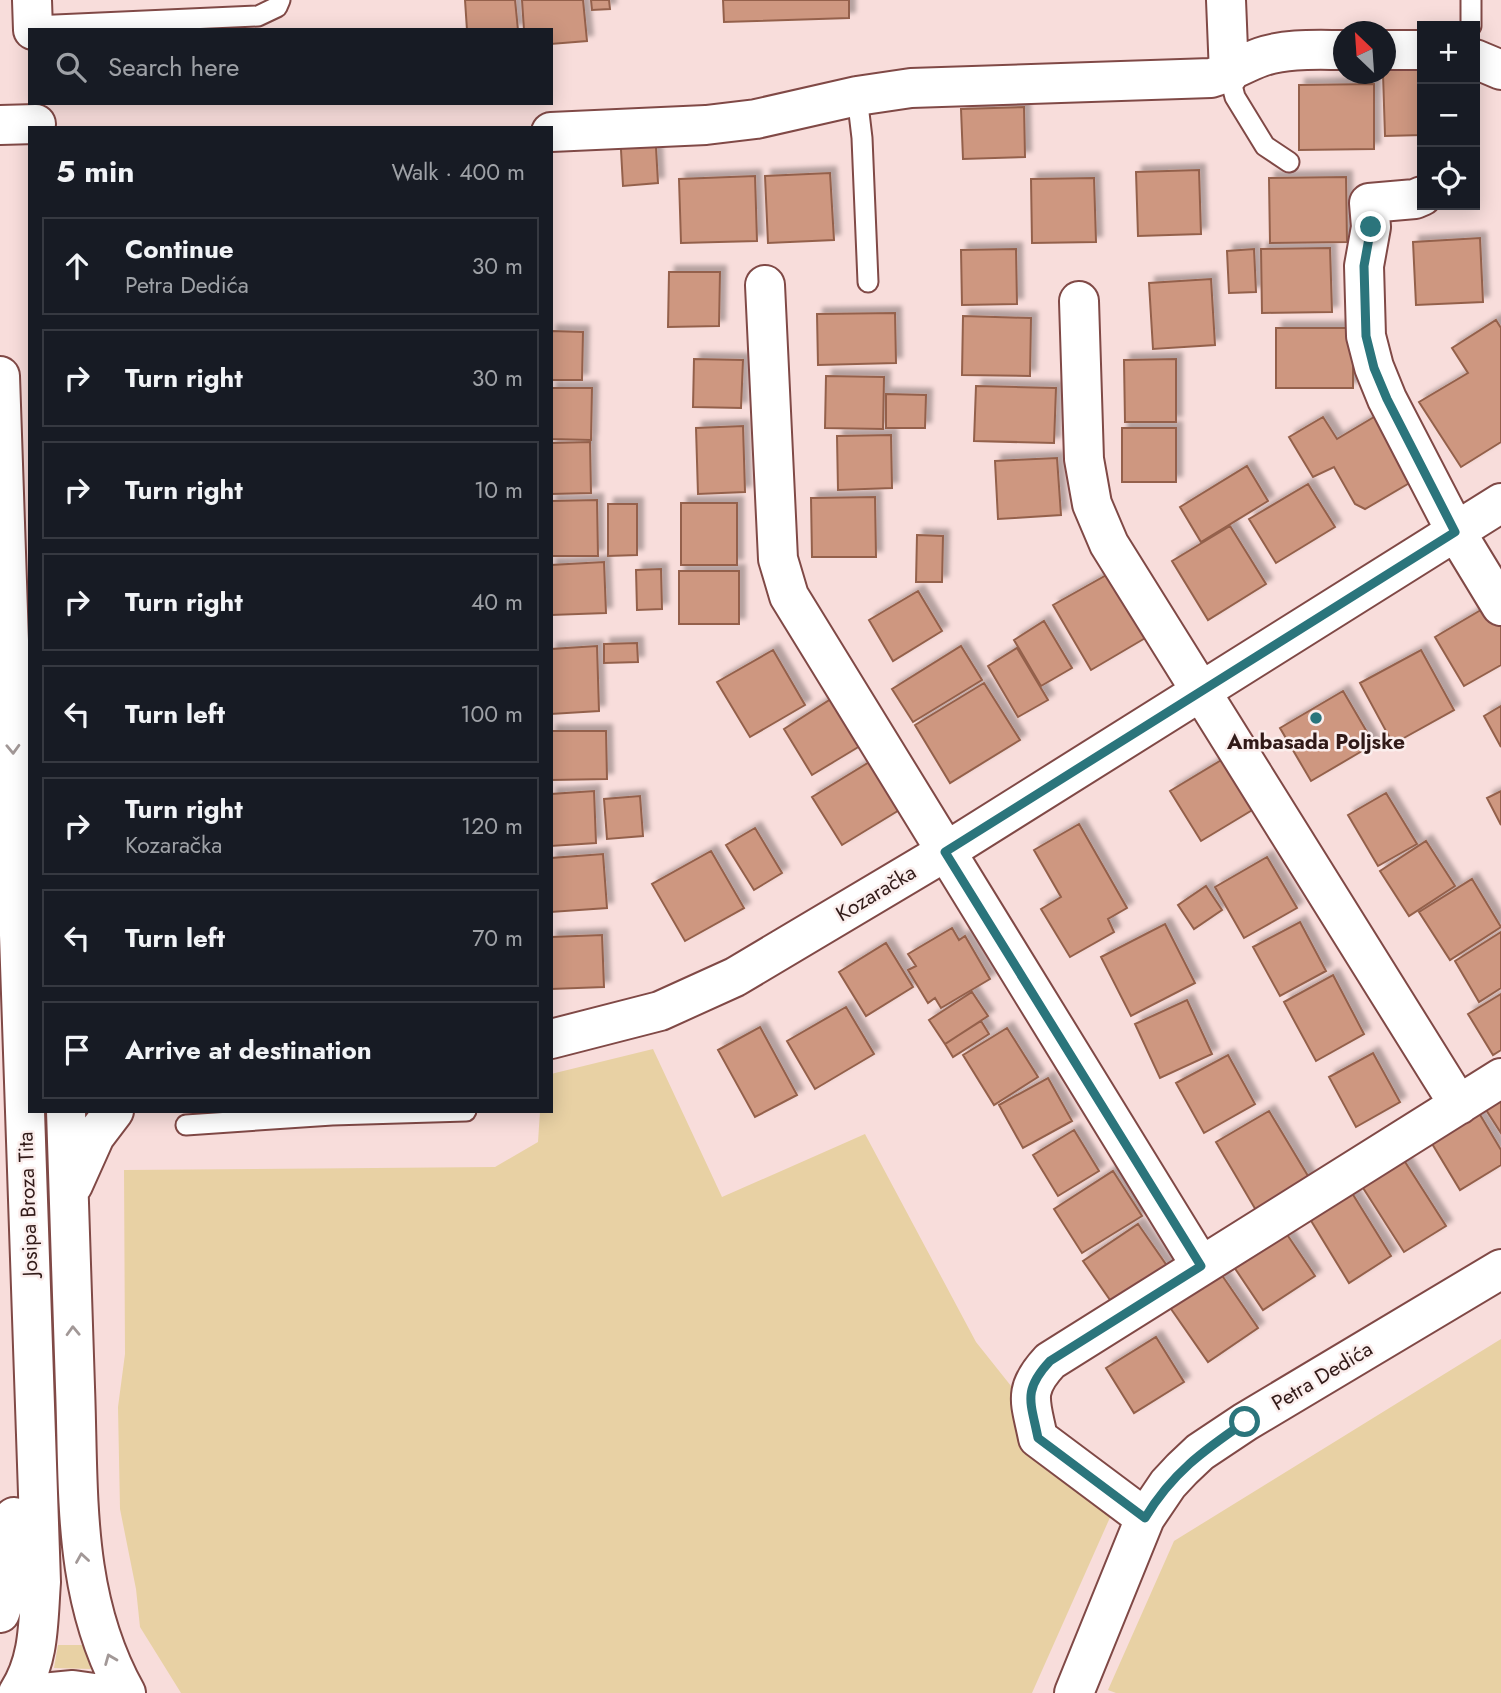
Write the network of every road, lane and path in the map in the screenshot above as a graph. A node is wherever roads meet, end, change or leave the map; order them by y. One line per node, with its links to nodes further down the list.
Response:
1 (280, 0): 4 (lane)
2 (1226, 0): 11 (street)
3 (1471, 0): 5 (lane)
4 (33, 18)
5 (1471, 21)
6 (1333, 50): 11 (street)
7 (1396, 50): 8 (street)
8 (1417, 50)
9 (1480, 61): 10 (street)
10 (1501, 70)
11 (1229, 74): 12 (street); 14 (lane)
12 (857, 96): 13 (street); 16 (lane)
13 (553, 132)
14 (1289, 162)
15 (1417, 198): 21 (street)
16 (868, 282)
17 (765, 285): 25 (street)
18 (1079, 301): 24 (street)
19 (0, 376): 23 (street, Josipa Broza Tita)
20 (1501, 503): 21 (street, Kozaračka)
21 (1455, 532): 22 (street); 24 (street, Kozaračka)
22 (1501, 606)
23 (5, 656): 27 (street, Josipa Broza Tita, one-way to 27)
24 (1201, 693): 25 (street, Kozaračka); 29 (street)
25 (945, 852): 26 (street, Kozaračka); 35 (street)
26 (553, 1039)
27 (18, 1061): 37 (street, Josipa Broza Tita)
28 (1501, 1078): 29 (street)
29 (1460, 1105): 35 (street)
30 (66, 1113): 34 (street, Josipa Broza Tita)
31 (112, 1113): 34 (street)
32 (331, 1113): 33 (lane)
33 (186, 1125)
34 (69, 1197): 43 (street, Josipa Broza Tita, one-way to 34)
35 (1201, 1266): 38 (street)
36 (1501, 1269): 38 (street, Petra Dedića)
37 (35, 1424): 39 (street); 40 (street, Josipa Broza Tita)
38 (1145, 1518): 44 (street, Petra Dedića)
39 (0, 1613)
40 (18, 1693)
41 (42, 1693): 42 (street)
42 (94, 1693)
43 (126, 1693)
44 (1074, 1693)

